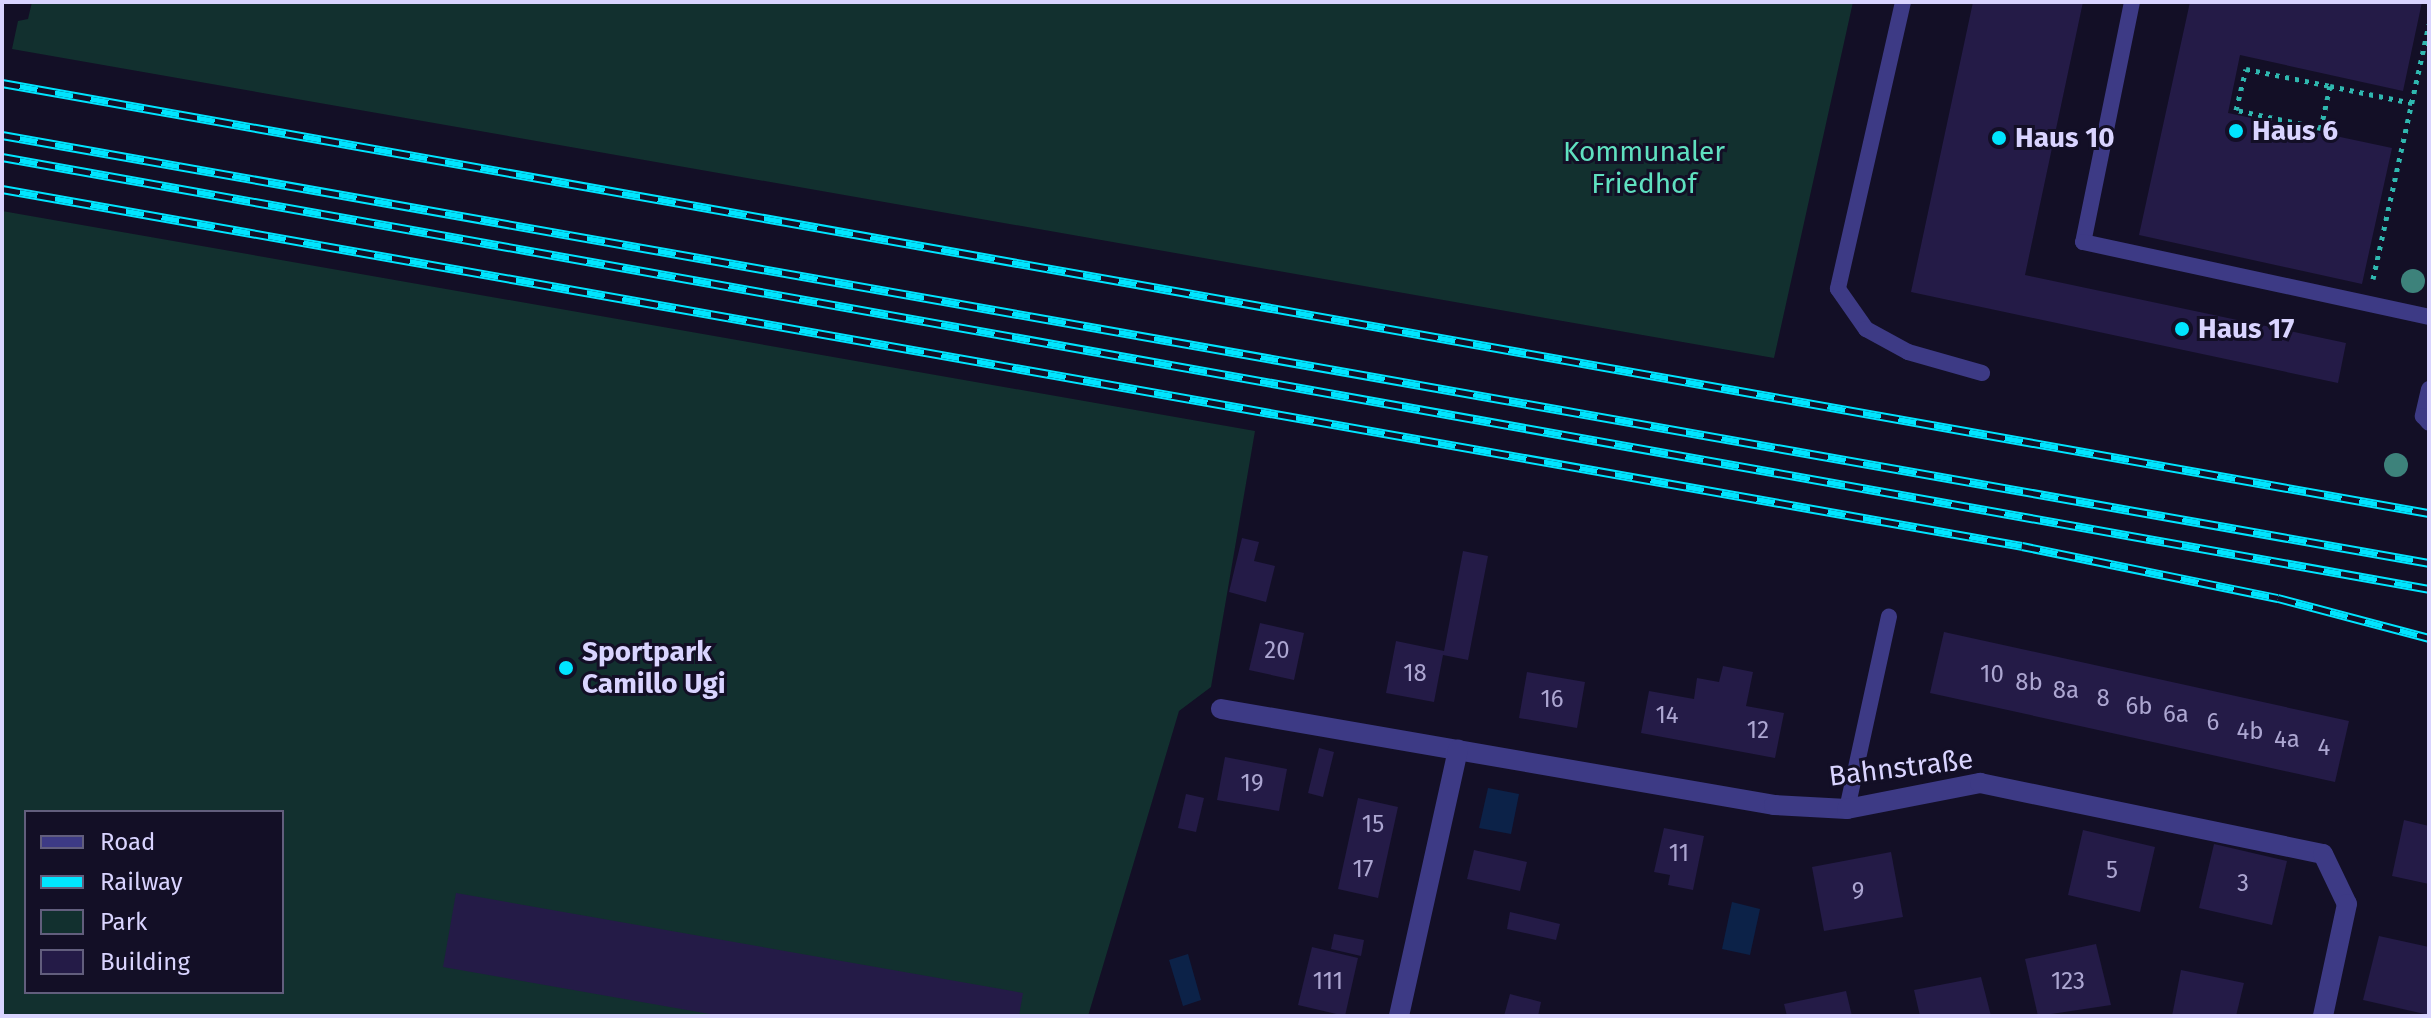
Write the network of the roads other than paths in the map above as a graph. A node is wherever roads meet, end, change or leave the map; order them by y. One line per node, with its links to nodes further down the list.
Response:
1 (1903, 2): 4 (lane)
2 (2132, 2): 3 (lane)
3 (2429, 317)
4 (1982, 373)
5 (2429, 389): 6 (lane)
6 (2429, 423)
7 (1889, 617): 10 (lane)
8 (1221, 709): 9 (street, Bahnstraße)
9 (1458, 749): 10 (street, Bahnstraße); 11 (street)
10 (1847, 809): 12 (street, Bahnstraße)
11 (1399, 1016)
12 (2323, 1016)

